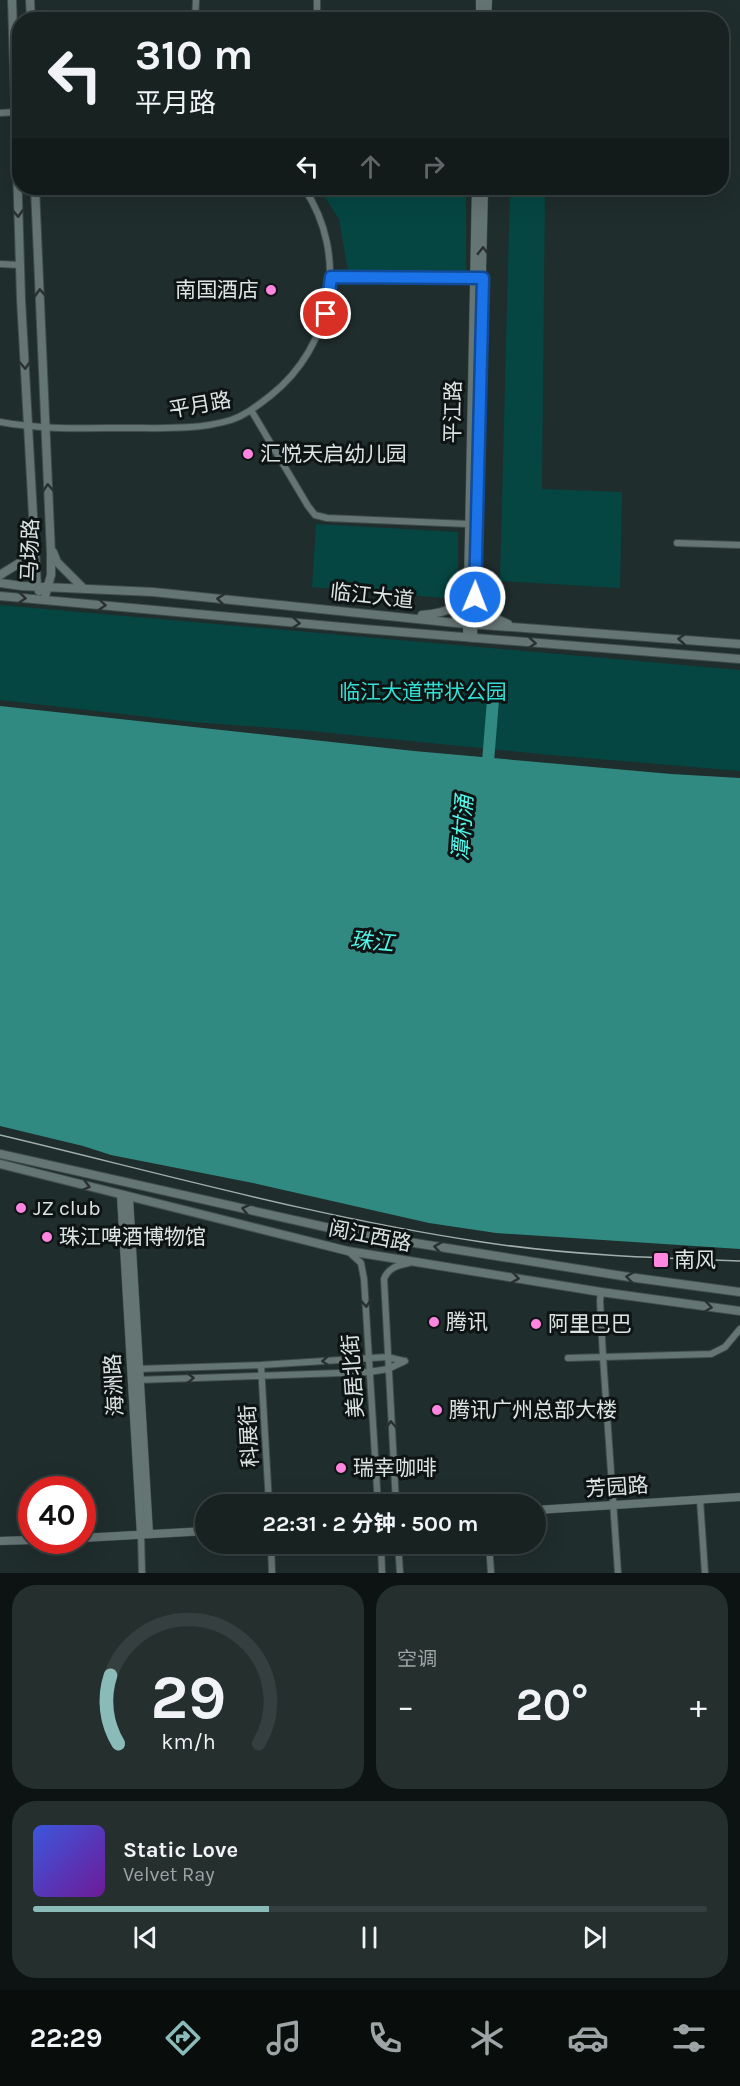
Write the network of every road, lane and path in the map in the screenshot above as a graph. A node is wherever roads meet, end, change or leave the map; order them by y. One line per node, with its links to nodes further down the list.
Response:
1 (19, 195): 7 (main road, 马场路, one-way to 7)
2 (35, 195): 13 (main road, 马场路, one-way to 2)
3 (307, 195): 8 (street, 平月路)
4 (476, 195): 9 (street, 平江路)
5 (484, 195): 9 (street, 平江路, one-way to 5)
6 (0, 264): 7 (street)
7 (20, 265): 12 (main road, 马场路, one-way to 12)
8 (331, 277): 9 (street); 10 (street, 平月路)
9 (478, 278): 14 (street, 平江路); 20 (street, 平江路)
10 (251, 410): 13 (street, 平月路); 14 (street)
11 (0, 422): 12 (street, 平月路)
12 (28, 427): 13 (street, 平月路); 16 (main road, 马场路)
13 (45, 427): 18 (main road, 马场路, one-way to 13)
14 (468, 524): 20 (street, 平江路)
15 (676, 543): 17 (street)
16 (35, 544): 18 (main road); 19 (main road); 22 (main road, 马场路)
17 (740, 545)
18 (51, 546): 23 (main road, 马场路); 24 (main road)
19 (0, 575)
20 (472, 581): 30 (main road); 31 (street, 平江路); 32 (main road)
21 (0, 583): 22 (main road, 临江大道)
22 (37, 587): 23 (main road, 临江大道); 27 (main road, 马场路)
23 (49, 587): 24 (main road, 临江大道); 27 (main road, 马场路)
24 (84, 589): 25 (main road, 临江大道)
25 (153, 592): 28 (main road); 29 (main road, 临江大道, one-way to 25)
26 (0, 596): 27 (main road, 临江大道, one-way to 27)
27 (44, 600): 28 (main road, 临江大道, one-way to 28)
28 (155, 610): 33 (main road, 临江大道, one-way to 33)
29 (366, 613): 30 (main road, 临江大道); 33 (main road)
30 (402, 617): 31 (main road, 临江大道)
31 (471, 624): 32 (main road, 临江大道); 34 (street, 平江路)
32 (514, 627): 35 (main road, 临江大道, one-way to 32)
33 (364, 629): 34 (main road, 临江大道)
34 (470, 637): 36 (main road, 临江大道, one-way to 36)
35 (740, 644)
36 (740, 659)
37 (0, 1154): 43 (main road, 阅江西路, one-way to 37)
38 (0, 1164): 39 (main road, 阅江西路, one-way to 39)
39 (125, 1197): 40 (main road, 阅江西路); 51 (street, 海洲路)
40 (348, 1251): 41 (main road, 阅江西路); 48 (street, 美居北街, one-way to 48)
41 (411, 1262): 42 (main road, 阅江西路, one-way to 42); 46 (street, 美居北街)
42 (601, 1292): 44 (main road, 阅江西路, one-way to 44); 47 (street)
43 (740, 1292)
44 (740, 1311)
45 (740, 1329): 47 (street)
46 (387, 1357): 48 (street); 52 (street, 美居北街); 52 (street)
47 (603, 1357): 49 (street); 61 (street)
48 (369, 1358): 50 (street, one-way to 50); 53 (street, 美居北街)
49 (568, 1358)
50 (261, 1365): 51 (street); 54 (street, 科展街)
51 (135, 1369): 55 (street, 海洲路)
52 (388, 1369): 53 (street); 58 (street, 美居北街, one-way to 52)
53 (369, 1372): 54 (street); 57 (street, 美居北街)
54 (262, 1377): 55 (street, one-way to 54); 56 (street, 科展街)
55 (135, 1380): 64 (street, 海洲路)
56 (268, 1494)
57 (377, 1494)
58 (395, 1494)
59 (740, 1497): 60 (street, 芳园路)
60 (700, 1500): 61 (street, 芳园路); 78 (street)
61 (614, 1505): 62 (street, 芳园路); 77 (street)
62 (546, 1509)
63 (195, 1532): 64 (street)
64 (145, 1534): 65 (street); 72 (street, 海洲路)
65 (96, 1537)
66 (18, 1540): 67 (street)
67 (0, 1541)
68 (271, 1554): 73 (street)
69 (381, 1554): 74 (street)
70 (399, 1554): 75 (street)
71 (490, 1554): 76 (street)
72 (142, 1573)
73 (272, 1573)
74 (382, 1573)
75 (400, 1573)
76 (491, 1573)
77 (618, 1573)
78 (705, 1573)

